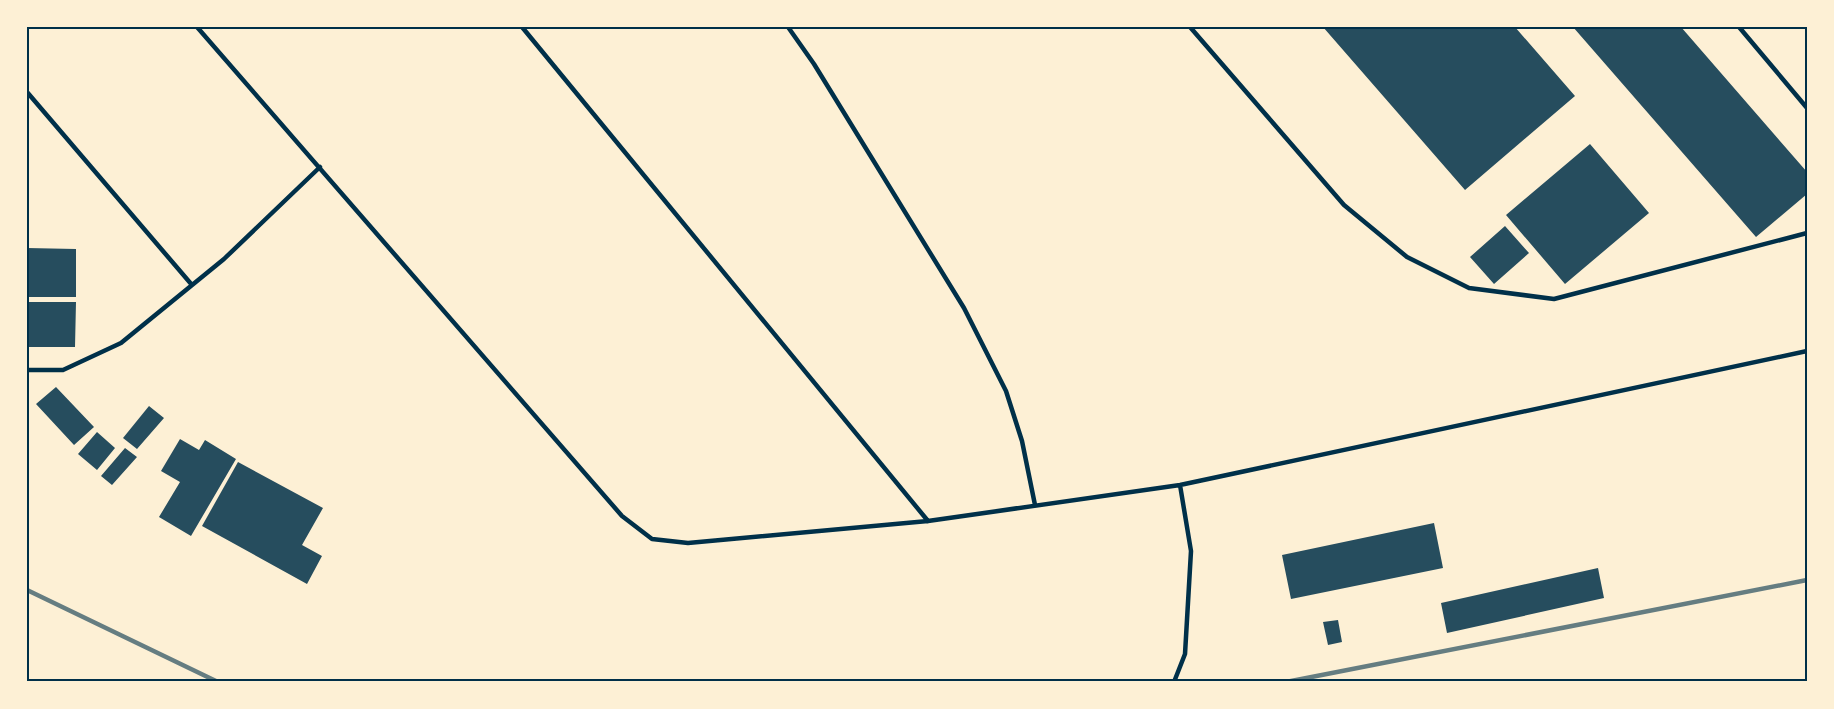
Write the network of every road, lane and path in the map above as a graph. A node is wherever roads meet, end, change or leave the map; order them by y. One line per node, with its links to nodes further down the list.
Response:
1 (197, 27): 8 (lane)
2 (522, 27): 15 (lane)
3 (788, 27): 14 (lane)
4 (1190, 27): 9 (lane)
5 (1738, 27): 7 (lane)
6 (27, 92): 10 (lane)
7 (1807, 108)
8 (320, 166): 10 (lane); 15 (lane)
9 (1807, 233)
10 (192, 285): 12 (lane)
11 (1807, 351): 13 (lane)
12 (27, 370)
13 (1180, 485): 14 (lane); 16 (lane)
14 (1035, 505): 15 (lane)
15 (928, 521)
16 (1174, 682)

